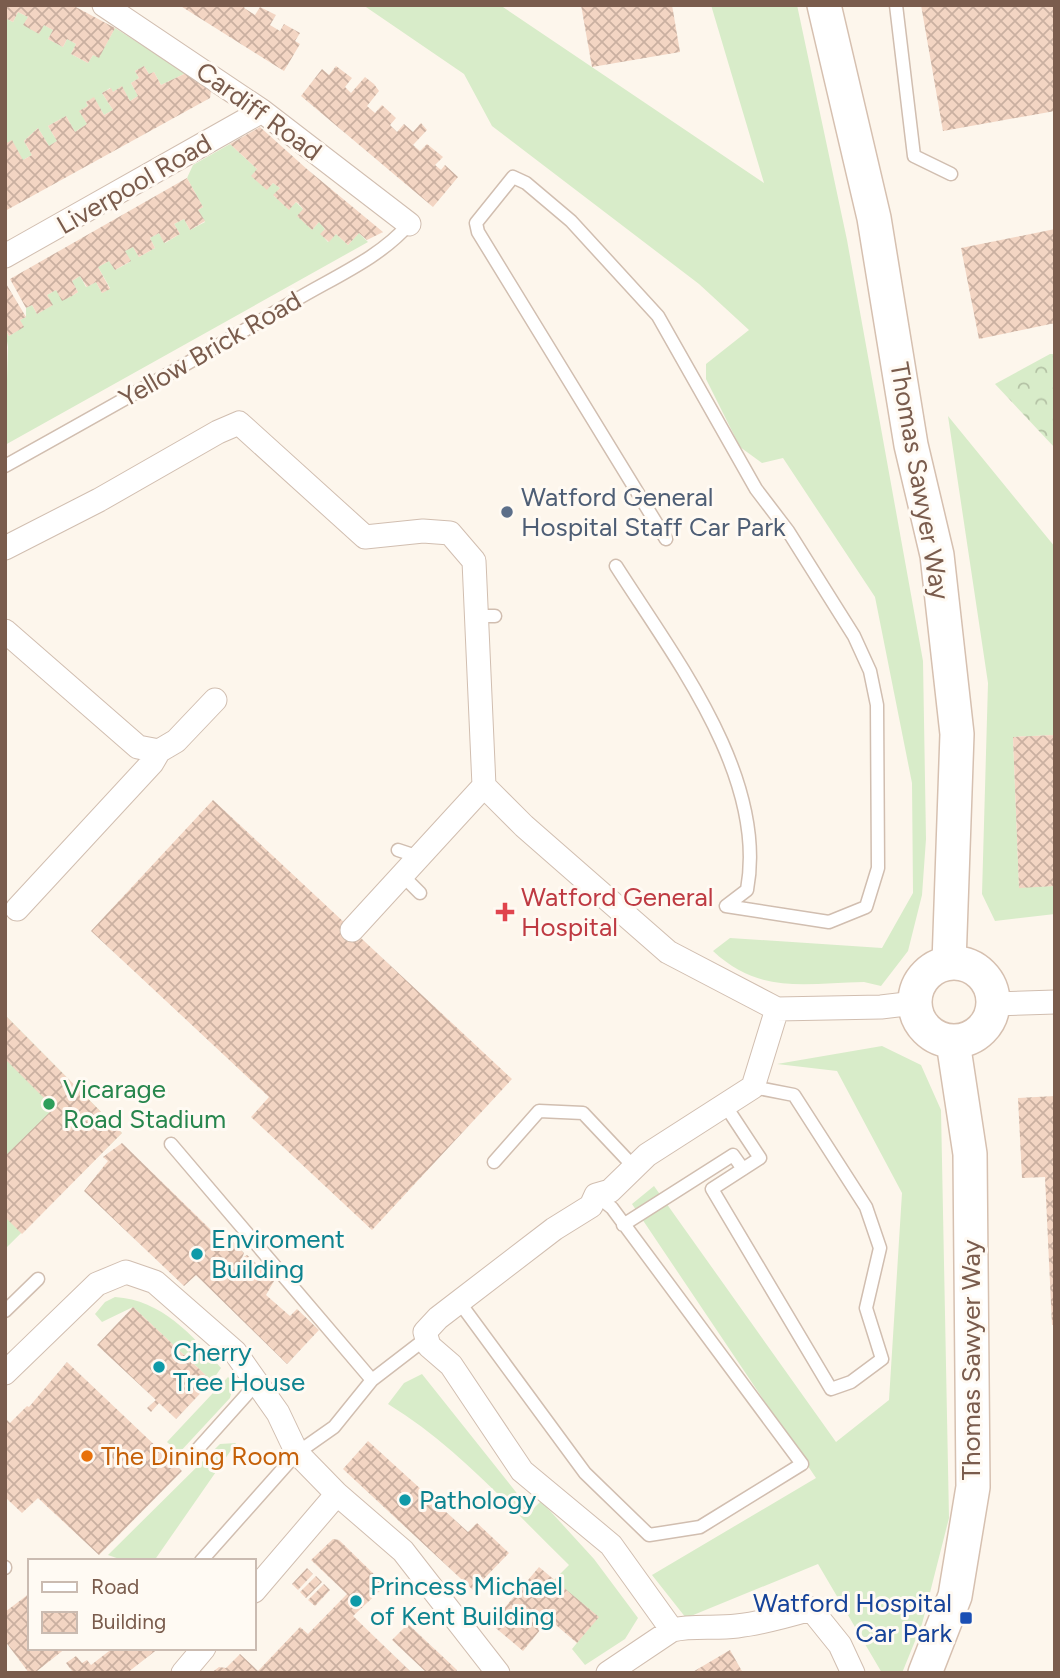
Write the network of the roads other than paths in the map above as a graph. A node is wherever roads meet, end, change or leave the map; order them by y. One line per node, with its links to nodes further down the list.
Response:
1 (104, 5): 4 (street, Cardiff Road)
2 (824, 5): 20 (street, Thomas Sawyer Way)
3 (896, 5): 5 (lane)
4 (262, 111): 6 (street, Cardiff Road); 7 (street, Liverpool Road)
5 (951, 174)
6 (409, 224): 8 (lane, Yellow Brick Road)
7 (5, 256)
8 (5, 466)
9 (666, 539): 11 (lane)
10 (5, 548): 15 (street)
11 (616, 566)
12 (5, 631): 14 (street)
13 (215, 700): 14 (street)
14 (159, 751): 18 (street)
15 (484, 786): 16 (street); 24 (street)
16 (402, 875): 17 (lane); 19 (street)
17 (420, 893)
18 (18, 909)
19 (352, 930)
20 (949, 963): 22 (street); 23 (street)
21 (1055, 1002): 23 (street)
22 (915, 1003): 24 (street); 25 (street)
23 (994, 1004): 25 (street)
24 (777, 1009): 26 (street)
25 (953, 1042): 52 (street, Thomas Sawyer Way)
26 (753, 1087): 27 (street); 31 (lane)
27 (726, 1105): 30 (street); 31 (lane)
28 (172, 1144): 39 (lane)
29 (494, 1162): 30 (lane)
30 (633, 1167): 32 (street)
31 (743, 1169): 33 (lane)
32 (596, 1195): 33 (lane); 35 (street)
33 (624, 1225): 35 (lane)
34 (38, 1279): 36 (lane)
35 (460, 1303): 37 (street)
36 (5, 1311)
37 (425, 1340): 39 (lane); 46 (street)
38 (8, 1364): 40 (street)
39 (372, 1380): 42 (lane)
40 (257, 1383): 41 (lane); 42 (street)
41 (195, 1451)
42 (297, 1453): 43 (street); 44 (lane)
43 (337, 1494): 45 (street); 49 (street)
44 (203, 1559)
45 (256, 1589)
46 (672, 1630): 50 (street); 51 (street)
47 (202, 1650): 48 (street)
48 (183, 1673)
49 (498, 1673)
50 (608, 1673)
51 (853, 1673)
52 (925, 1673)

